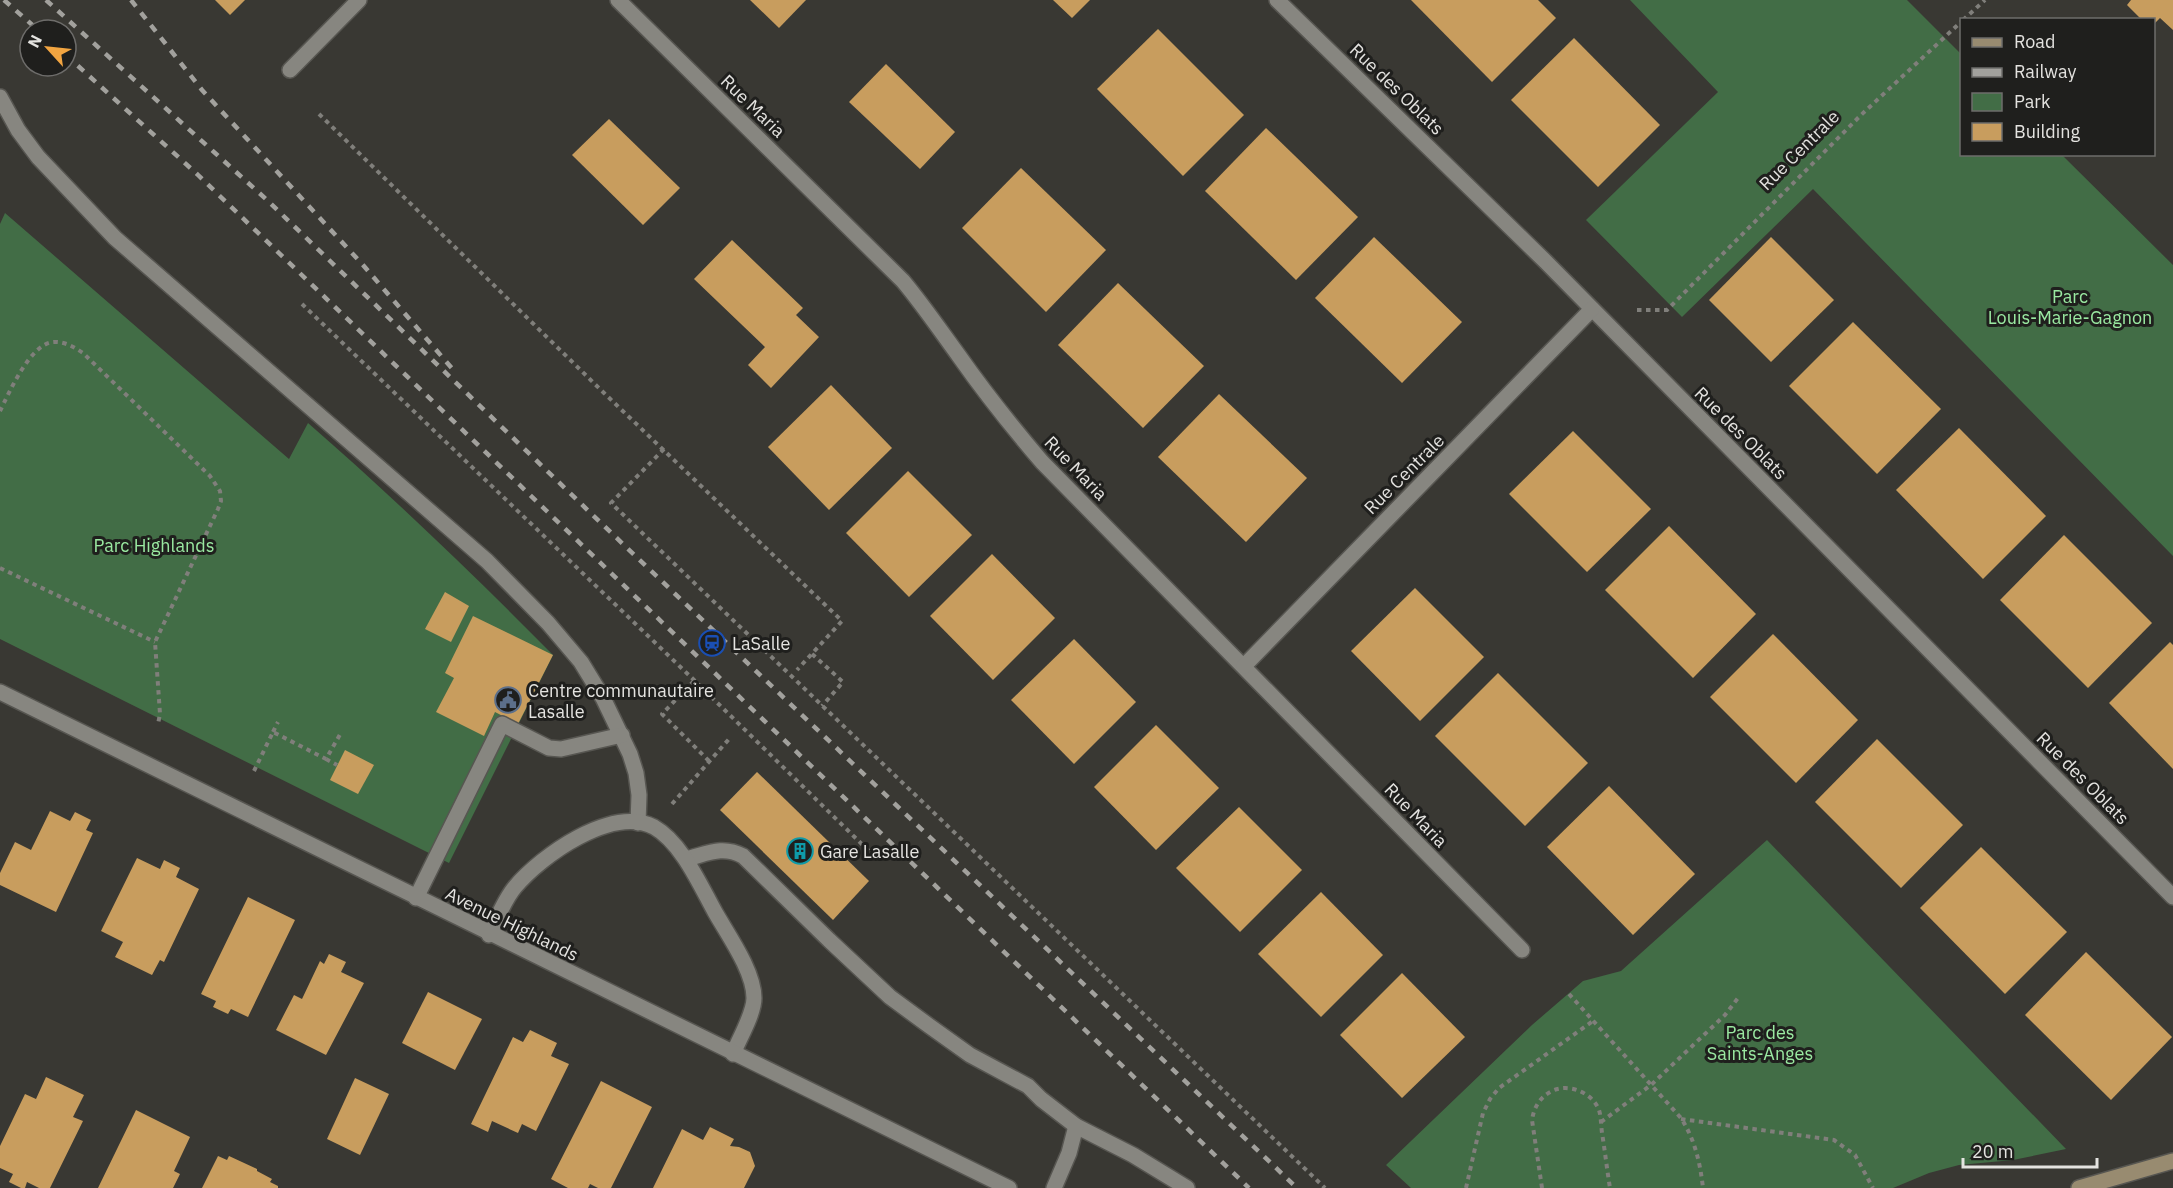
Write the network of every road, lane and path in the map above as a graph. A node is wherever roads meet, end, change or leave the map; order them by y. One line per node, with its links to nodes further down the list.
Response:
1 (359, 0): 7 (street)
2 (618, 0): 18 (street, Rue Maria)
3 (1277, 0): 11 (street, Rue des Oblats)
4 (1985, 0): 5 (path, Rue Centrale)
5 (1964, 18)
6 (1960, 22): 12 (path, Rue Centrale)
7 (290, 70)
8 (0, 96): 27 (street)
9 (320, 114): 14 (path)
10 (302, 304): 20 (path)
11 (1592, 309): 18 (street, Rue Centrale); 37 (street, Rue des Oblats)
12 (1667, 310)
13 (0, 411): 16 (path)
14 (664, 449): 17 (path); 22 (path)
15 (0, 568): 16 (path)
16 (155, 642): 24 (path)
17 (812, 654): 19 (path); 22 (path)
18 (1244, 666): 40 (street, Rue Maria)
19 (797, 670)
20 (694, 680): 30 (path); 35 (path)
21 (0, 693): 38 (street, Avenue Highlands)
22 (822, 706): 53 (path)
23 (278, 722): 26 (path)
24 (158, 724)
25 (342, 731): 29 (path)
26 (273, 732): 29 (path); 32 (path)
27 (621, 735): 33 (street); 38 (street)
28 (729, 739): 30 (path)
29 (326, 759): 31 (path)
30 (709, 761): 34 (path)
31 (337, 765)
32 (254, 771)
33 (638, 823): 34 (street); 39 (street)
34 (654, 827): 36 (street)
35 (873, 855)
36 (686, 859): 44 (street); 48 (street)
37 (2173, 897)
38 (416, 898): 39 (street, Avenue Highlands)
39 (489, 934): 44 (street, Avenue Highlands)
40 (1522, 950)
41 (1569, 994): 43 (path)
42 (1738, 998): 45 (path)
43 (1593, 1021): 45 (path); 54 (path)
44 (733, 1054): 50 (street, Avenue Highlands)
45 (1651, 1085): 46 (path); 47 (path)
46 (1681, 1118): 57 (path); 58 (path)
47 (1601, 1122): 55 (path); 56 (path)
48 (1076, 1126): 51 (street); 52 (street)
49 (2173, 1161): 59 (main road)
50 (1009, 1188)
51 (1054, 1188)
52 (1187, 1188)
53 (1325, 1188)
54 (1466, 1188)
55 (1542, 1188)
56 (1610, 1188)
57 (1703, 1188)
58 (1874, 1188)
59 (2079, 1188)

